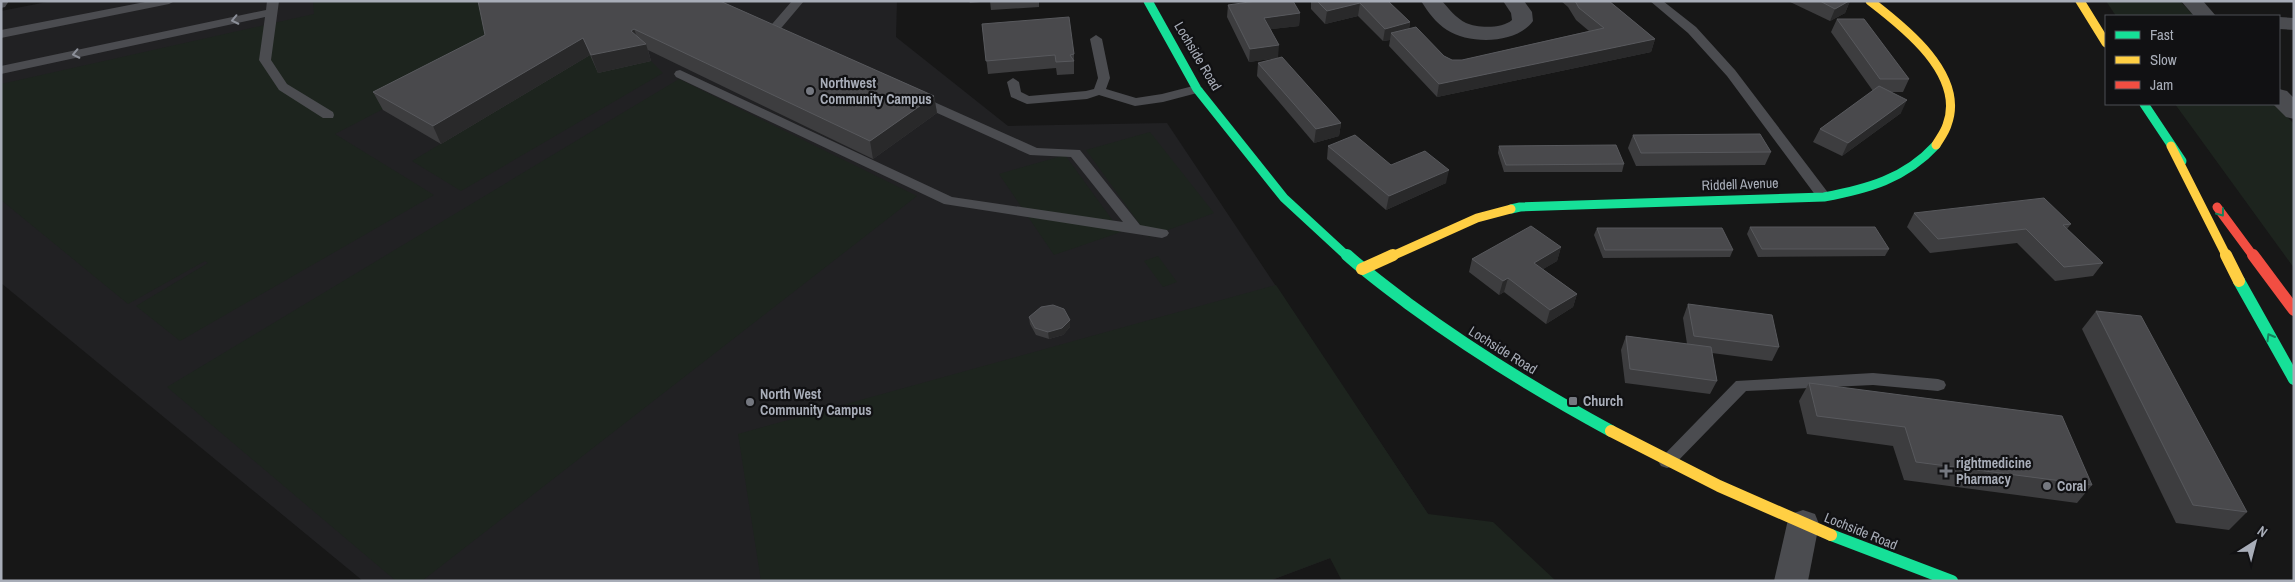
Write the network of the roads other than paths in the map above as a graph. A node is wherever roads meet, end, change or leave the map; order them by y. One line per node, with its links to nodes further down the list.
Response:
1 (2, 1): 11 (lane)
2 (169, 1): 16 (lane)
3 (798, 1): 19 (lane)
4 (1148, 1): 23 (main road, Lochside Road)
5 (1431, 1): 6 (street)
6 (1513, 1)
7 (1656, 1): 31 (lane)
8 (1870, 1): 31 (main road, Riddell Avenue)
9 (2080, 1): 18 (main road)
10 (2191, 1): 13 (street)
11 (1, 5)
12 (273, 6): 20 (lane, one-way to 20); 29 (lane)
13 (2204, 15)
14 (2280, 24): 15 (street)
15 (2294, 24)
16 (1, 34)
17 (1096, 39): 24 (lane)
18 (2105, 41)
19 (788, 42)
20 (1, 70)
21 (680, 74): 32 (lane)
22 (1013, 82): 24 (lane)
23 (1197, 90): 24 (lane); 34 (main road, Lochside Road)
24 (1098, 91)
25 (905, 94): 32 (lane)
26 (2280, 97): 28 (street)
27 (2145, 105): 30 (main road)
28 (2294, 112)
29 (328, 116)
30 (2171, 146): 35 (main road, one-way to 35); 36 (main road, one-way to 30)
31 (1824, 197): 34 (main road, Riddell Avenue)
32 (1135, 228): 33 (lane)
33 (1162, 232)
34 (1362, 269): 38 (main road, Lochside Road)
35 (2294, 310)
36 (2294, 379)
37 (1938, 385): 38 (lane)
38 (1667, 461): 39 (main road, Lochside Road)
39 (1803, 524): 40 (street); 41 (main road, Lochside Road)
40 (1791, 581)
41 (1952, 581)

